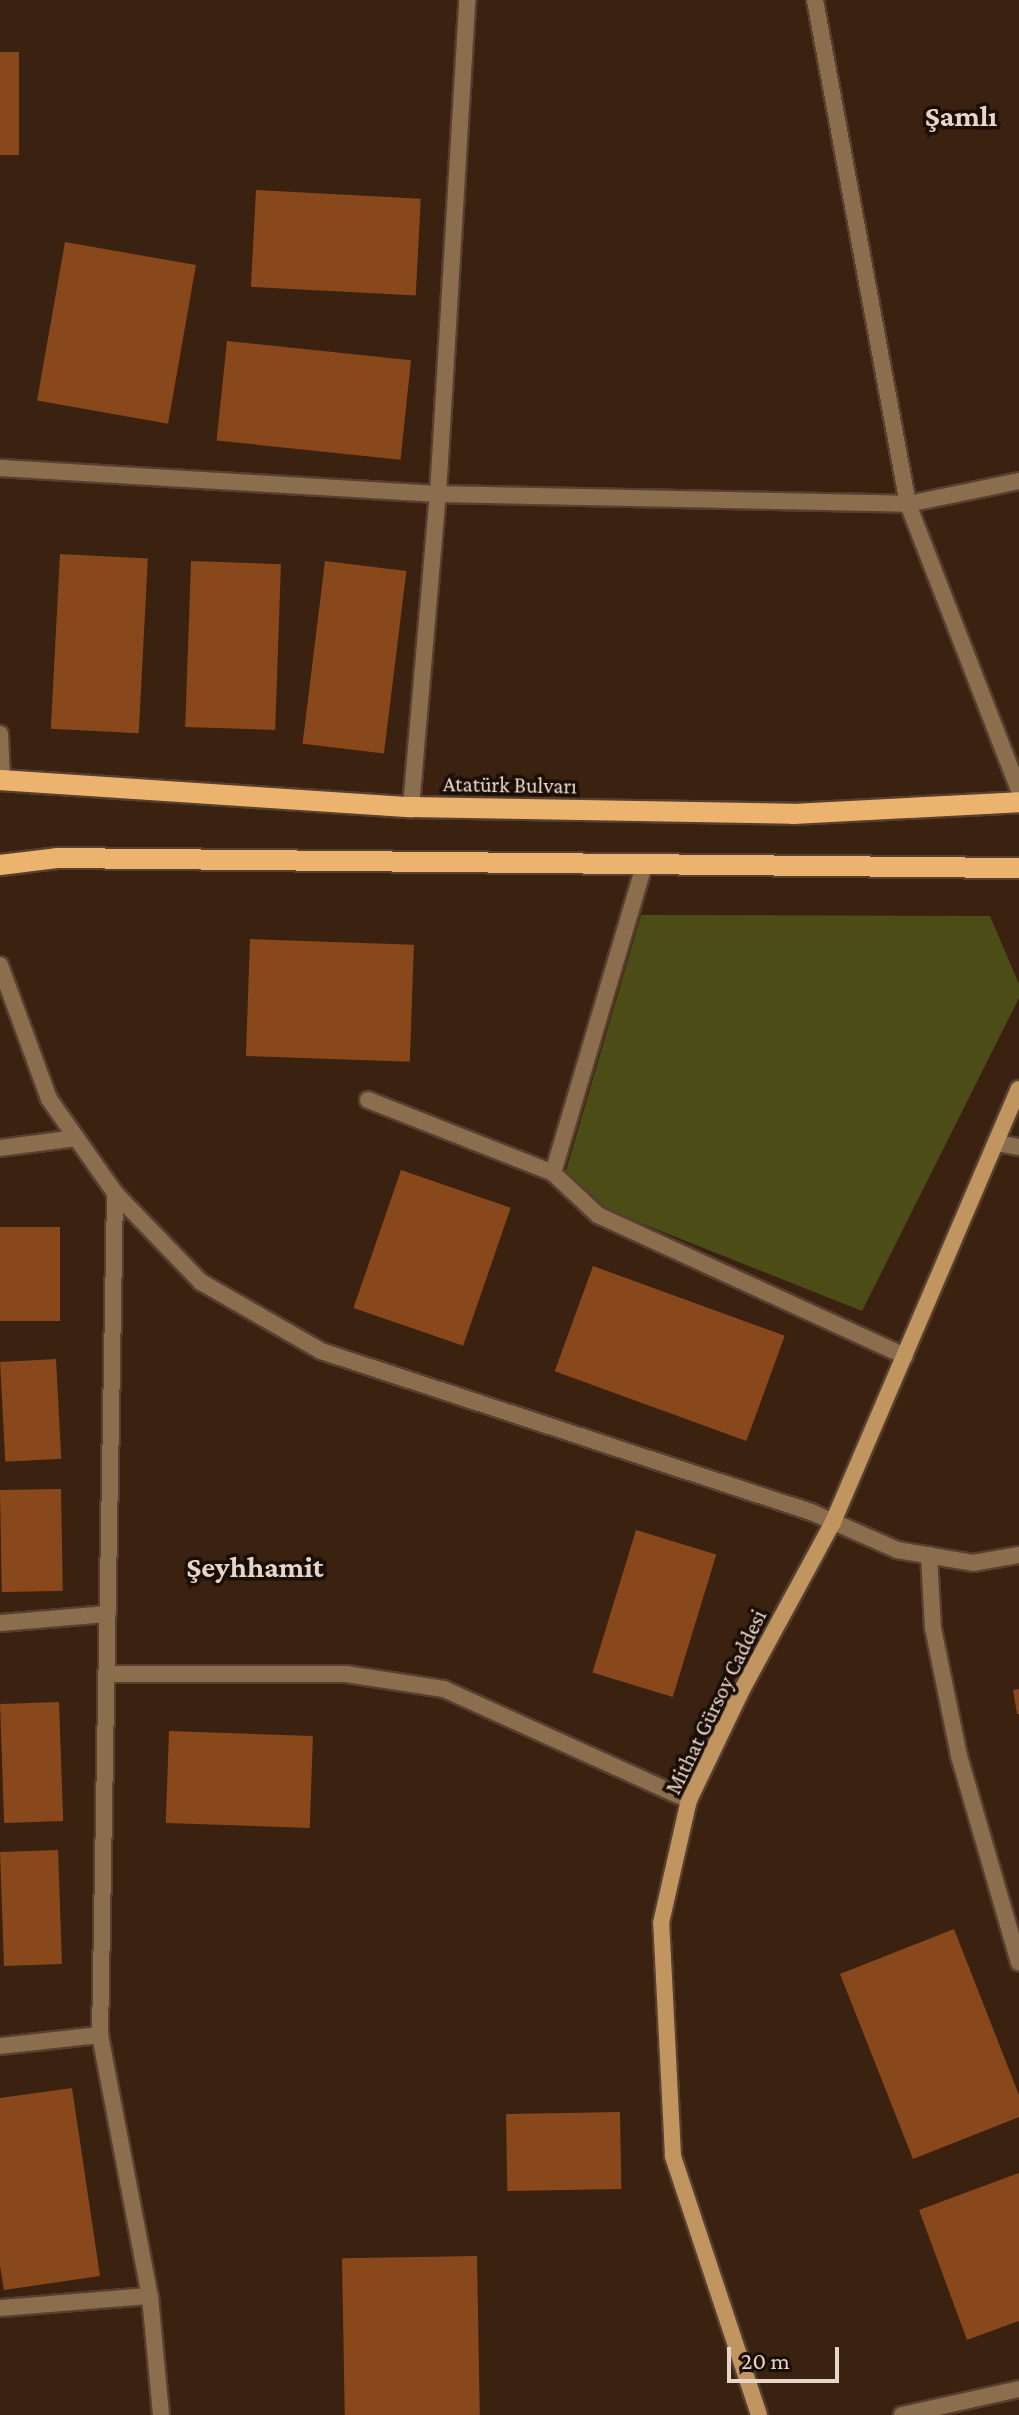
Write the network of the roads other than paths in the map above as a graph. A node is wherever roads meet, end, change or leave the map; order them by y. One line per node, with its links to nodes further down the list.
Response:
1 (467, 0): 5 (street)
2 (815, 0): 6 (street)
3 (0, 468): 5 (street)
4 (1019, 481): 6 (street)
5 (438, 494): 6 (street); 11 (street)
6 (908, 504): 9 (street)
7 (0, 734): 8 (street)
8 (1, 780): 11 (main road, Atatürk Bulvarı)
9 (1019, 790)
10 (1019, 802): 11 (main road, Atatürk Bulvarı)
11 (411, 807)
12 (0, 865): 13 (main road)
13 (644, 865): 14 (main road); 22 (street)
14 (1019, 868)
15 (0, 965): 18 (street)
16 (1019, 1089): 19 (main road, Mithat Gürsoy Caddesi)
17 (368, 1100): 22 (street)
18 (76, 1138): 21 (street); 23 (street)
19 (996, 1143): 20 (street); 24 (main road, Mithat Gürsoy Caddesi)
20 (1019, 1147)
21 (0, 1148)
22 (553, 1173): 24 (street)
23 (115, 1193): 25 (street); 28 (street)
24 (905, 1356): 25 (main road, Mithat Gürsoy Caddesi)
25 (833, 1522): 26 (street); 31 (main road, Mithat Gürsoy Caddesi)
26 (929, 1555): 27 (street); 32 (street)
27 (1019, 1555)
28 (108, 1614): 29 (street); 30 (street)
29 (0, 1623)
30 (107, 1674): 31 (street); 33 (street)
31 (689, 1800): 39 (main road, Mithat Gürsoy Caddesi)
32 (1019, 1962)
33 (100, 2035): 34 (street); 35 (street)
34 (0, 2046)
35 (150, 2296): 36 (street); 38 (street)
36 (0, 2308)
37 (1019, 2389): 40 (street)
38 (161, 2415)
39 (759, 2415)
40 (902, 2415)

